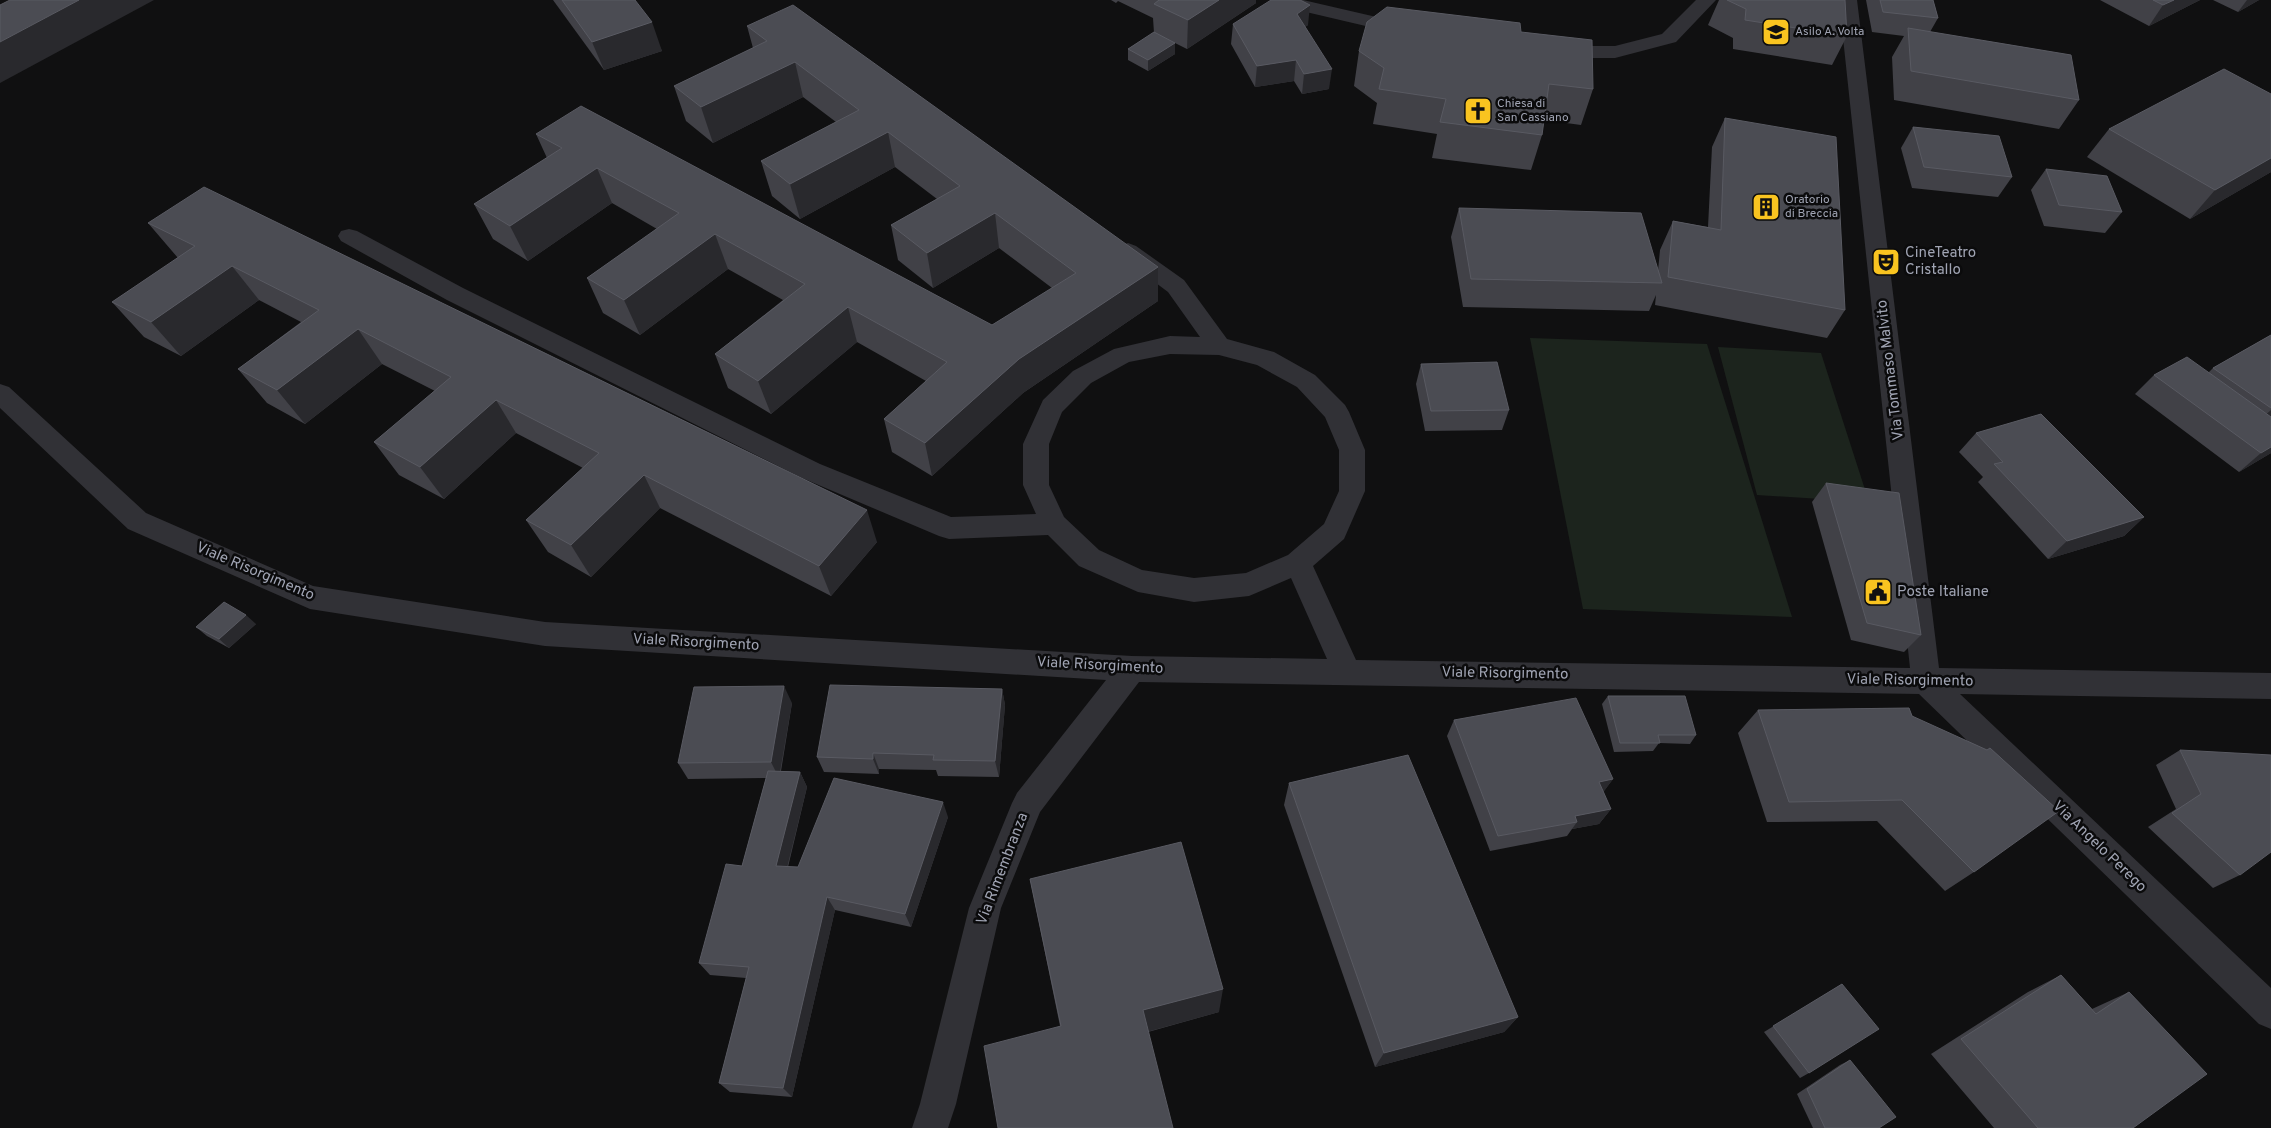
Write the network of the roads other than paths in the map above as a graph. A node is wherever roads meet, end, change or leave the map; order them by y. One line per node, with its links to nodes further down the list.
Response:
1 (1279, 0): 4 (street)
2 (1707, 0): 5 (street)
3 (1848, 0): 14 (street, Via Tommaso Malvito)
4 (1424, 33)
5 (1540, 52)
6 (349, 236): 10 (street)
7 (1114, 241): 8 (street)
8 (1219, 346): 10 (street); 11 (street)
9 (0, 393): 12 (street, Viale Risorgimento)
10 (1054, 524): 11 (street)
11 (1298, 563): 13 (street)
12 (1132, 669): 13 (street, Viale Risorgimento); 17 (street, Via Rimembranza)
13 (1347, 672): 14 (street, Viale Risorgimento)
14 (1926, 681): 15 (street, Viale Risorgimento); 16 (street, Via Angelo Perego)
15 (2271, 686)
16 (2271, 1012)
17 (930, 1128)

